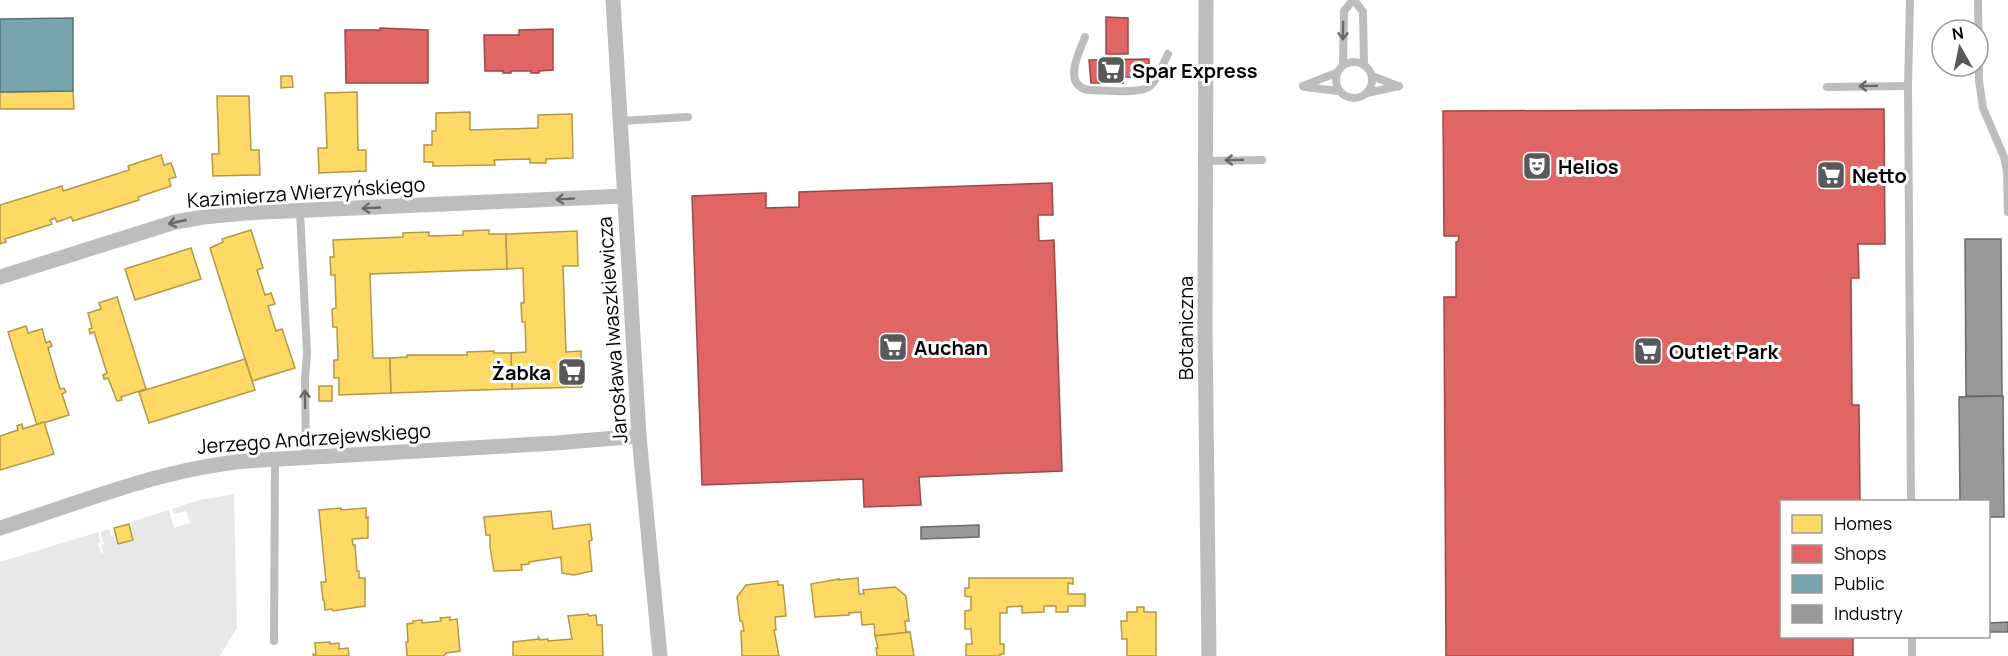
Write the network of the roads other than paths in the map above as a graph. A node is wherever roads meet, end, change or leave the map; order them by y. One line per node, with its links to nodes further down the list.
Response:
1 (613, 0): 17 (street, Jarosława Iwaszkiewicza)
2 (1206, 0): 19 (street, Botaniczna)
3 (1354, 0): 8 (lane, one-way to 8); 9 (lane)
4 (1910, 0): 12 (lane)
5 (1978, 0): 22 (lane)
6 (1085, 37): 7 (lane)
7 (1168, 54)
8 (1343, 65): 9 (lane); 10 (lane)
9 (1364, 65): 11 (lane)
10 (1336, 73): 14 (lane); 14 (lane)
11 (1372, 76): 15 (lane); 15 (lane)
12 (1908, 86): 13 (lane, one-way to 13); 27 (lane)
13 (1827, 87)
14 (1338, 91): 15 (lane)
15 (1367, 93)
16 (688, 117): 17 (lane)
17 (620, 121): 20 (street, Jarosława Iwaszkiewicza)
18 (1262, 160): 19 (lane, one-way to 19)
19 (1206, 161): 32 (street, Botaniczna)
20 (624, 196): 21 (street, Kazimierza Wierzyńskiego, one-way to 21); 24 (street, Jarosława Iwaszkiewicza)
21 (300, 211): 23 (street, Kazimierza Wierzyńskiego, one-way to 23); 25 (lane, one-way to 21)
22 (2008, 212)
23 (0, 277)
24 (639, 436): 25 (street, Jerzego Andrzejewskiego); 31 (street, Jarosława Iwaszkiewicza)
25 (306, 457): 26 (street, Jerzego Andrzejewskiego)
26 (275, 459): 28 (street, Jerzego Andrzejewskiego); 30 (lane)
27 (1911, 500)
28 (0, 528)
29 (1912, 638): 33 (lane)
30 (274, 641)
31 (660, 656)
32 (1209, 656)
33 (1912, 656)

